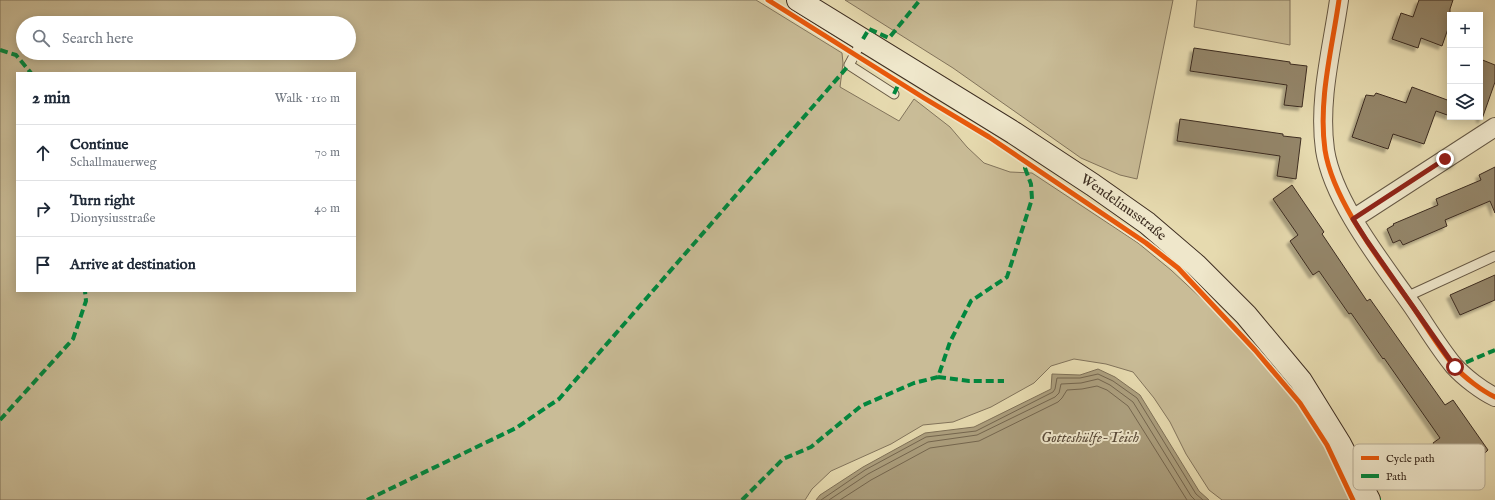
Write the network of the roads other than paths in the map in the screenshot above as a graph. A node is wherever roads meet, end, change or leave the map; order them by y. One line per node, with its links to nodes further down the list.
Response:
1 (798, 0): 3 (main road, Wendelinusstraße)
2 (1340, 0): 6 (street)
3 (863, 39): 4 (lane); 10 (main road, Wendelinusstraße)
4 (894, 94)
5 (1495, 127): 6 (street)
6 (1353, 219): 8 (street)
7 (1495, 256): 8 (lane)
8 (1406, 297): 9 (street)
9 (1495, 397)
10 (1353, 469)
11 (1364, 490): 12 (main road, Wendelinusstraße)
12 (1369, 500)

